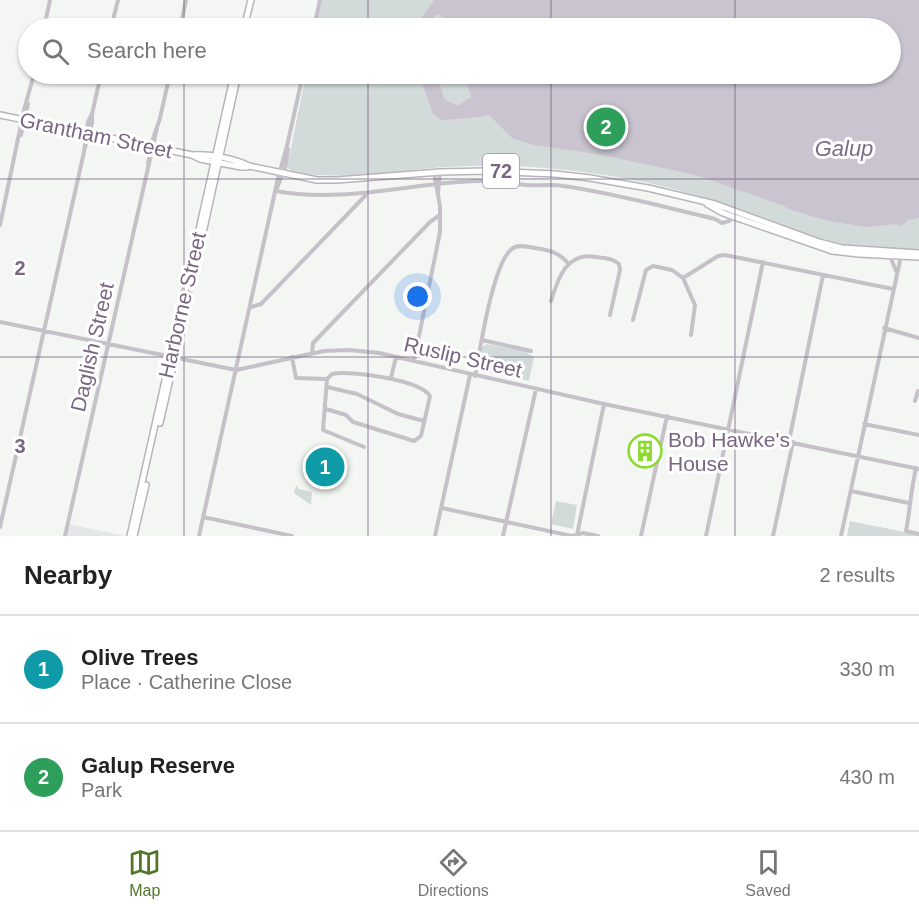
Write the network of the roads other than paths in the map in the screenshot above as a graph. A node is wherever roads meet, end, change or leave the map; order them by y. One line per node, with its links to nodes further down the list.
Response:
1 (50, 0): 6 (street)
2 (118, 0): 7 (street)
3 (186, 0): 8 (street)
4 (252, 0): 9 (main road)
5 (320, 0): 10 (street)
6 (46, 18)
7 (114, 18)
8 (182, 18)
9 (248, 18)
10 (316, 18)
11 (32, 84): 17 (street)
12 (99, 84): 18 (street)
13 (168, 84): 19 (street, Daglish Street)
14 (234, 84): 20 (main road, Harborne Street)
15 (301, 84): 22 (street)
16 (0, 115): 17 (main road, Grantham Street / 72)
17 (24, 119): 18 (main road, Grantham Street / 72); 28 (street)
18 (88, 133): 19 (main road, Grantham Street / 72); 44 (street)
19 (152, 146): 20 (main road, Grantham Street / 72); 48 (street, Daglish Street)
20 (217, 160): 22 (main road, Grantham Street / 72); 51 (main road, Harborne Street)
21 (437, 172): 22 (main road, Grantham Street / 72); 23 (street); 26 (main road, 72)
22 (282, 173): 24 (street)
23 (437, 184): 25 (street); 26 (street); 27 (street)
24 (276, 191): 25 (street); 39 (street)
25 (365, 193): 39 (street)
26 (736, 214): 29 (main road, 72); 30 (main road, 72)
27 (440, 215): 50 (street); 54 (street)
28 (0, 225)
29 (919, 255): 31 (main road, 72)
30 (890, 256): 31 (main road, 72); 34 (street)
31 (901, 256): 34 (street)
32 (763, 262): 35 (street); 36 (street); 69 (street)
33 (568, 263): 38 (street); 40 (street); 47 (street)
34 (896, 272): 37 (street)
35 (823, 275): 37 (street); 71 (street)
36 (684, 278): 41 (street); 45 (street)
37 (892, 289): 43 (street)
38 (551, 301)
39 (250, 308): 55 (street)
40 (610, 315)
41 (633, 320)
42 (0, 322): 44 (street, Ruslip Street)
43 (884, 328): 46 (street); 68 (street)
44 (44, 331): 48 (street, Ruslip Street); 80 (street)
45 (691, 335)
46 (919, 338)
47 (482, 340): 49 (street); 56 (street)
48 (108, 344): 51 (street, Ruslip Street); 83 (street, Daglish Street)
49 (531, 351)
50 (312, 353): 52 (street, Ruslip Street); 53 (street, Ruslip Street)
51 (172, 357): 55 (street, Ruslip Street); 84 (main road, Harborne Street)
52 (292, 357): 55 (street, Ruslip Street); 58 (street)
53 (396, 357): 54 (street, Ruslip Street); 57 (street)
54 (414, 361): 56 (street, Ruslip Street)
55 (236, 370): 78 (street)
56 (472, 376): 61 (street, Ruslip Street); 77 (street)
57 (391, 378): 58 (street); 67 (street)
58 (327, 380): 60 (street)
59 (919, 384): 62 (street)
60 (327, 387): 65 (street); 67 (street)
61 (536, 389): 64 (street, Ruslip Street); 79 (street)
62 (918, 391): 63 (street)
63 (915, 401)
64 (604, 404): 66 (street, Ruslip Street); 82 (street)
65 (326, 409): 67 (street); 72 (street)
66 (667, 416): 69 (street, Ruslip Street); 90 (street)
67 (424, 421)
68 (864, 424): 70 (street); 73 (street)
69 (728, 428): 71 (street, Ruslip Street); 91 (street)
70 (919, 435)
71 (791, 441): 73 (street, Ruslip Street); 92 (street)
72 (364, 447)
73 (858, 456): 74 (street, Ruslip Street); 75 (street)
74 (918, 468): 76 (street)
75 (850, 491): 76 (street); 93 (street)
76 (909, 503): 81 (street)
77 (442, 508): 79 (street); 87 (street)
78 (203, 517): 85 (street); 86 (street)
79 (506, 522): 82 (street); 88 (street)
80 (0, 526)
81 (919, 534)
82 (577, 535): 89 (street)
83 (65, 536)
84 (132, 536)
85 (199, 536)
86 (291, 536)
87 (435, 536)
88 (503, 536)
89 (598, 536)
90 (641, 536)
91 (706, 536)
92 (773, 536)
93 (841, 536)

